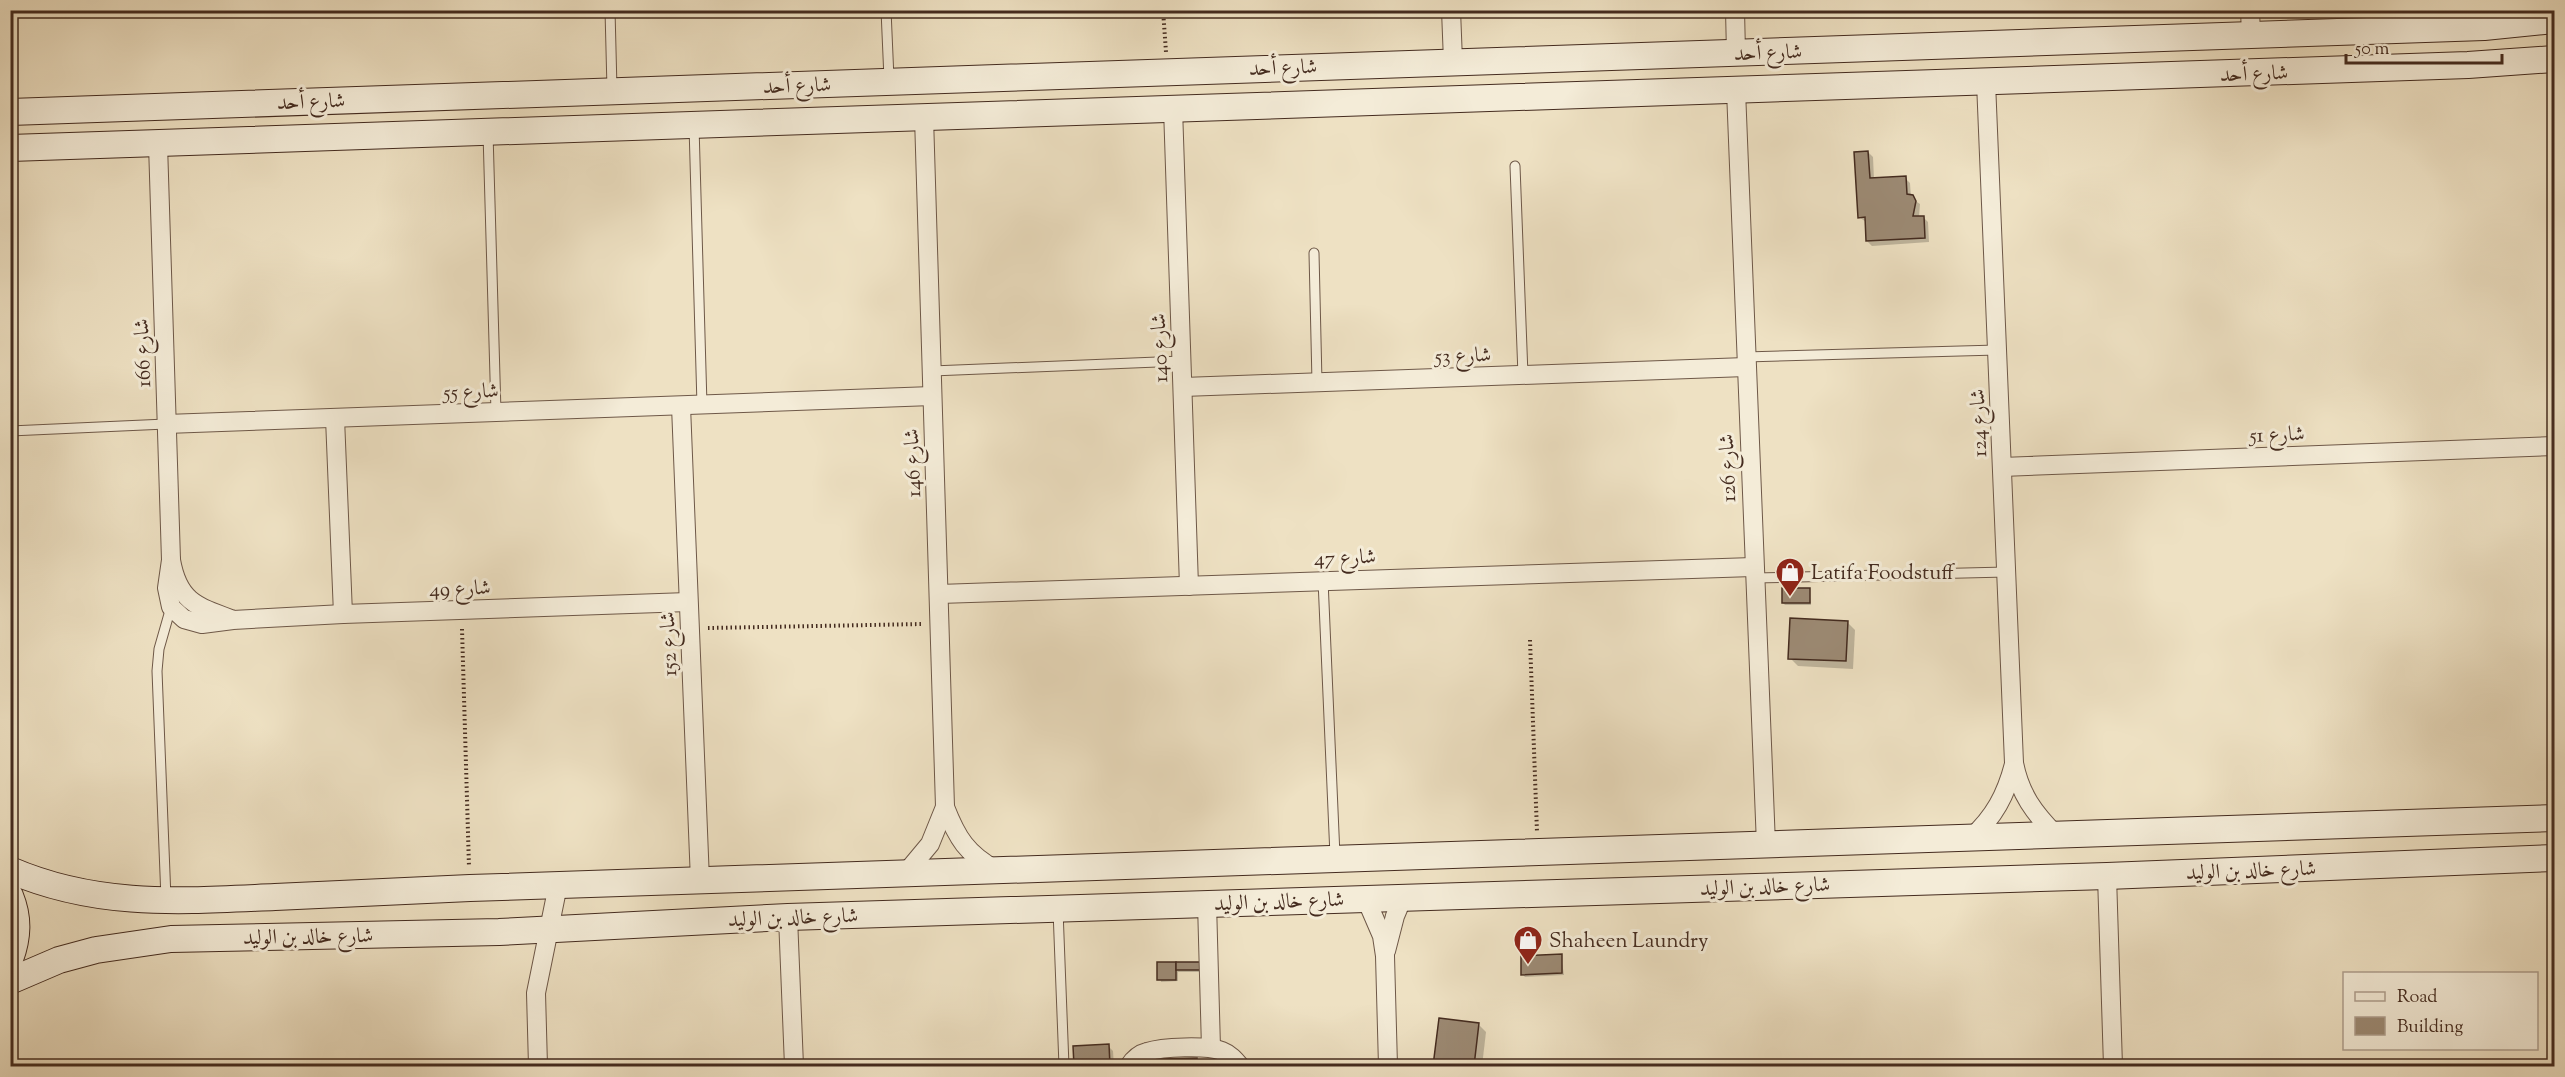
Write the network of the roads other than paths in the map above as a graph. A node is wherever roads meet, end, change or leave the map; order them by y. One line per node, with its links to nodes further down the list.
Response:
1 (610, 10): 17 (lane)
2 (886, 10): 14 (lane)
3 (1451, 10): 11 (street)
4 (1735, 10): 8 (street)
5 (2554, 20): 7 (street, شارع أحد)
6 (2251, 23): 7 (street, شارع أحد); 8 (street, شارع أحد)
7 (2323, 33): 12 (street)
8 (1736, 53): 9 (street, شارع أحد)
9 (1701, 54): 11 (street, شارع أحد); 18 (street)
10 (2554, 59): 12 (street, شارع أحد)
11 (1453, 61): 13 (street, شارع أحد)
12 (2323, 70): 15 (street, شارع أحد)
13 (1062, 76): 14 (street, شارع أحد); 22 (street)
14 (890, 81): 17 (street, شارع أحد)
15 (1986, 82): 16 (street, شارع أحد); 32 (street, شارع 124)
16 (1736, 90): 18 (street, شارع أحد); 34 (street, شارع 126)
17 (600, 92): 20 (street, شارع أحد); 25 (street)
18 (1701, 92): 19 (street, شارع أحد)
19 (1173, 108): 22 (street, شارع أحد); 33 (street, شارع 140)
20 (38, 111): 21 (street, شارع أحد); 29 (street)
21 (10, 112)
22 (1067, 112): 23 (street, شارع أحد)
23 (924, 117): 24 (street, شارع أحد); 35 (street, شارع 146)
24 (694, 126): 25 (street, شارع أحد); 40 (lane)
25 (590, 130): 26 (street, شارع أحد)
26 (488, 133): 27 (street, شارع أحد); 42 (lane)
27 (158, 144): 29 (street, شارع أحد); 44 (street, شارع 166)
28 (10, 148): 29 (street, شارع أحد)
29 (39, 148)
30 (1515, 166): 36 (lane)
31 (1314, 253): 37 (lane)
32 (1997, 350): 34 (lane); 47 (street, شارع 124)
33 (1182, 361): 35 (lane); 38 (street, شارع 140)
34 (1746, 362): 36 (street, شارع 53); 49 (street, شارع 126)
35 (932, 370): 39 (street, شارع 146)
36 (1523, 375): 37 (street, شارع 53)
37 (1317, 382): 38 (street, شارع 53)
38 (1183, 387): 52 (street, شارع 140)
39 (932, 396): 40 (street, شارع 55); 53 (street, شارع 146)
40 (702, 405): 41 (street, شارع 55)
41 (681, 406): 42 (street, شارع 55); 54 (street, شارع 152)
42 (496, 412): 43 (street, شارع 55)
43 (335, 418): 44 (street, شارع 55); 56 (street)
44 (166, 424): 45 (lane, شارع 55); 48 (street, شارع 166)
45 (10, 430)
46 (2554, 446): 47 (street, شارع 51)
47 (2002, 467): 50 (street, شارع 124)
48 (171, 560): 55 (street, شارع 166); 57 (street, شارع 166)
49 (1753, 572): 50 (lane); 51 (street, شارع 47); 63 (street, شارع 126)
50 (2006, 572): 58 (street, شارع 124)
51 (1323, 580): 52 (street, شارع 47); 67 (lane)
52 (1189, 586): 53 (street, شارع 47)
53 (939, 594): 59 (street, شارع 146)
54 (688, 602): 56 (street, شارع 49); 72 (street, شارع 152)
55 (171, 608): 57 (street); 79 (lane)
56 (343, 614): 57 (street, شارع 49)
57 (232, 620)
58 (2014, 763): 61 (street, شارع 124); 62 (street, شارع 124)
59 (945, 807): 69 (street, شارع 146); 70 (street, شارع 146)
60 (2554, 818): 61 (street, شارع خالد بن الوليد)
61 (2056, 835): 62 (street, شارع خالد بن الوليد)
62 (1971, 838): 63 (street, شارع خالد بن الوليد)
63 (1766, 845): 64 (street, شارع خالد بن الوليد)
64 (1530, 851): 65 (street, شارع خالد بن الوليد); 74 (street)
65 (1466, 854): 67 (street, شارع خالد بن الوليد); 76 (street)
66 (2554, 858): 71 (street, شارع خالد بن الوليد)
67 (1335, 859): 69 (street, شارع خالد بن الوليد)
68 (10, 870): 79 (street, شارع خالد بن الوليد)
69 (996, 870): 70 (street, شارع خالد بن الوليد)
70 (905, 874): 72 (street, شارع خالد بن الوليد)
71 (2107, 876): 74 (street, شارع خالد بن الوليد); 94 (street)
72 (700, 881): 73 (street, شارع خالد بن الوليد)
73 (558, 885): 79 (street, شارع خالد بن الوليد); 83 (street)
74 (1524, 893): 76 (street, شارع خالد بن الوليد)
75 (10, 896): 85 (street)
76 (1465, 896): 77 (street, شارع خالد بن الوليد)
77 (1403, 897): 78 (street, شارع خالد بن الوليد); 84 (street)
78 (1366, 899): 80 (street, شارع خالد بن الوليد); 84 (street)
79 (166, 901)
80 (1207, 903): 81 (street, شارع خالد بن الوليد); 87 (street)
81 (1058, 908): 82 (street, شارع خالد بن الوليد); 90 (lane)
82 (788, 917): 83 (street, شارع خالد بن الوليد); 89 (street)
83 (550, 929): 86 (street, شارع خالد بن الوليد); 88 (street)
84 (1385, 956): 93 (street)
85 (10, 958)
86 (10, 981)
87 (1211, 1048): 91 (street); 92 (street)
88 (538, 1066)
89 (794, 1066)
90 (1064, 1066)
91 (1129, 1066)
92 (1240, 1066)
93 (1388, 1066)
94 (2114, 1066)

